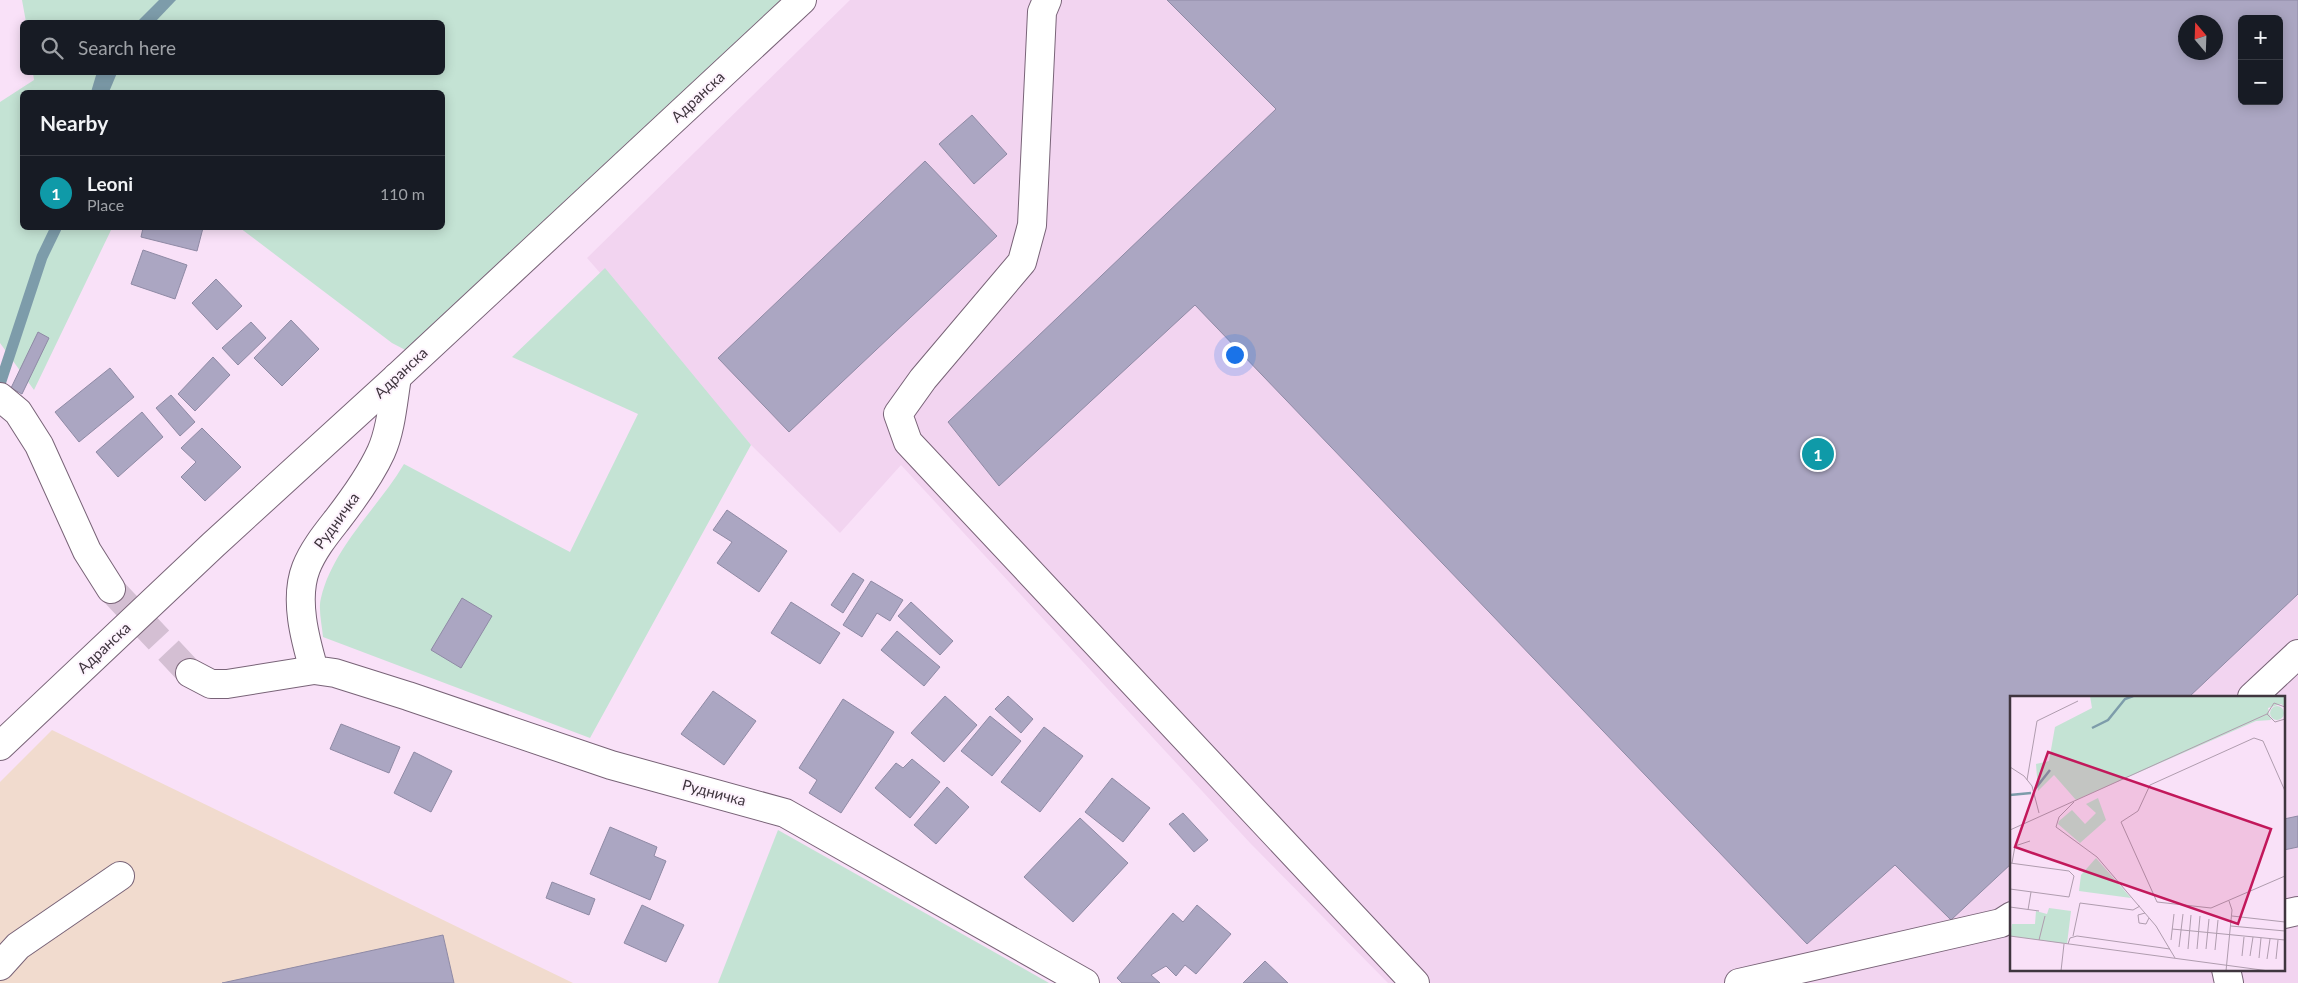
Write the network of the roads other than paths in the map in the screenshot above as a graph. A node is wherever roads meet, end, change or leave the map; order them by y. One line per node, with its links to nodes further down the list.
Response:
1 (802, 0): 3 (street, Адранска)
2 (1046, 0): 16 (street)
3 (397, 377): 7 (street, Рудничка); 10 (street, Адранска)
4 (9, 405): 5 (street)
5 (111, 589)
6 (2298, 654): 9 (street)
7 (314, 670): 8 (street, Рудничка); 15 (street, Рудничка)
8 (190, 673)
9 (2253, 696)
10 (0, 746)
11 (120, 876): 13 (street)
12 (2010, 917): 17 (street)
13 (0, 966)
14 (2226, 970): 18 (street)
15 (1085, 983)
16 (1415, 983)
17 (1739, 983)
18 (2229, 983)

